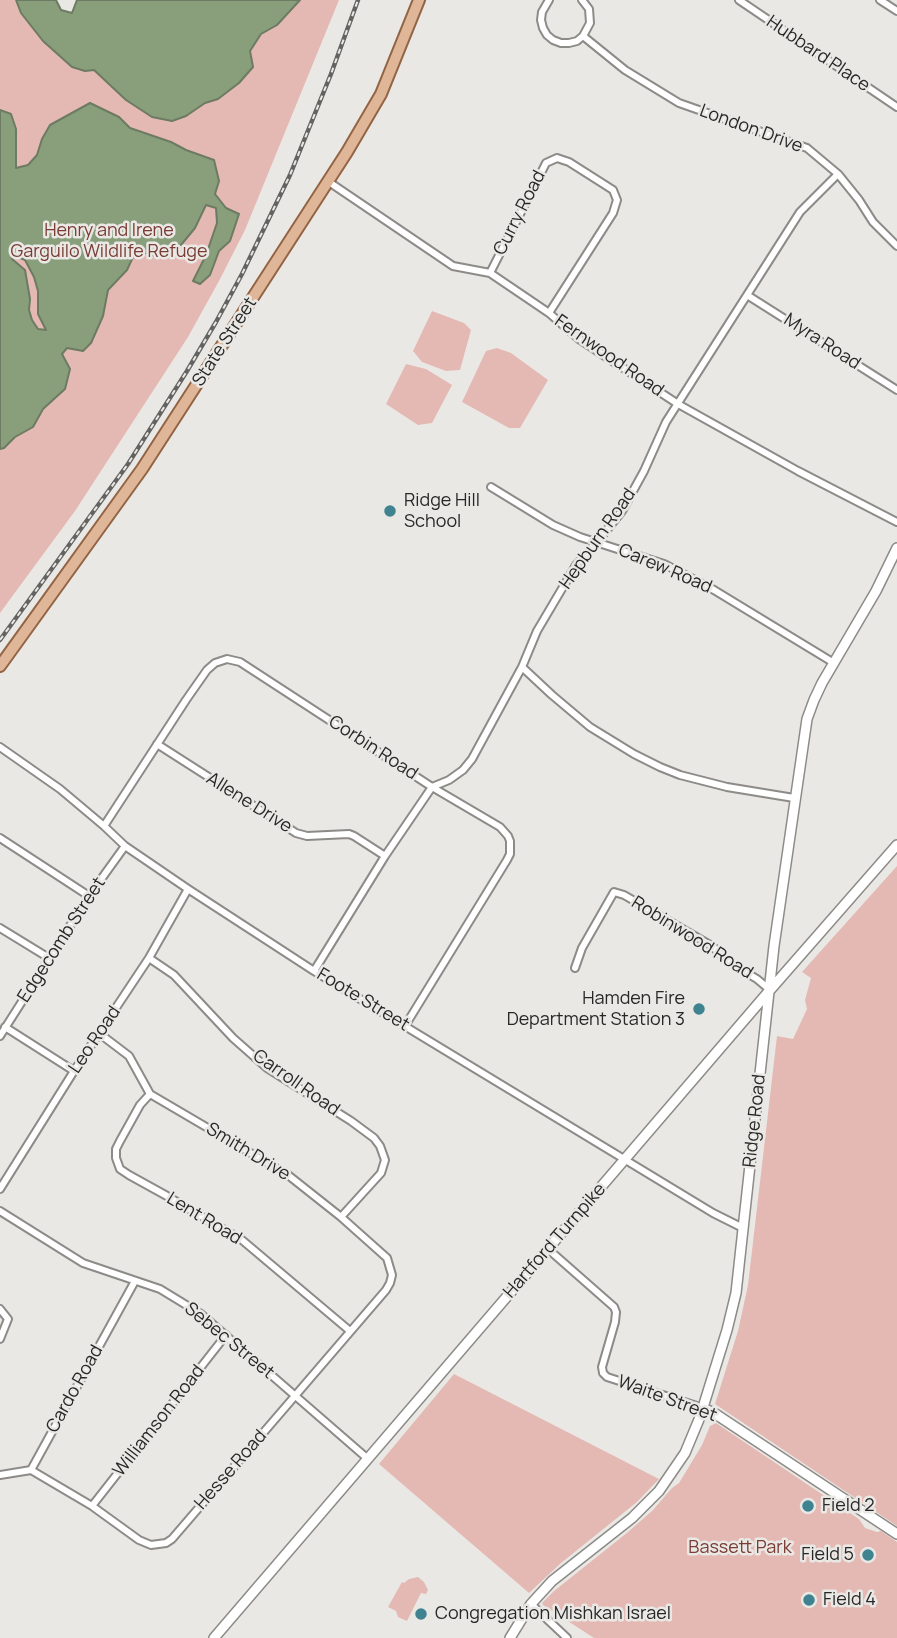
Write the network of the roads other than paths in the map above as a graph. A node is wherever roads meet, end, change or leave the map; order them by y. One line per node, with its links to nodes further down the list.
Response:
1 (419, 0): 10 (main road, State Street)
2 (549, 0): 7 (street)
3 (582, 0): 7 (street)
4 (739, 0): 8 (street, Hubbard Place)
5 (880, 0): 6 (street)
6 (897, 11)
7 (583, 36): 9 (street, London Drive)
8 (897, 107)
9 (838, 174): 11 (street, London Drive); 13 (street, Hepburn Road)
10 (329, 182): 12 (street, Fernwood Road); 22 (main road, State Street)
11 (897, 246)
12 (491, 273): 14 (street, Fernwood Road); 14 (street, Curry Road)
13 (747, 295): 15 (street, Myra Road); 16 (street, Hepburn Road)
14 (549, 313): 16 (street, Fernwood Road)
15 (897, 390)
16 (678, 404): 18 (street, Fernwood Road); 19 (street, Hepburn Road)
17 (491, 487): 19 (street, Carew Road)
18 (897, 522)
19 (597, 542): 21 (street, Carew Road); 23 (street, Hepburn Road)
20 (897, 548): 21 (main road, Ridge Road)
21 (834, 663): 27 (main road, Ridge Road)
22 (0, 666)
23 (522, 667): 26 (street, Hepburn Road); 27 (street)
24 (157, 744): 26 (street, Corbin Road); 28 (street, Corbin Road); 32 (street, Allene Drive)
25 (0, 747): 28 (street, Foote Street)
26 (432, 787): 32 (street, Hepburn Road); 41 (street, Corbin Road)
27 (794, 798): 40 (main road, Ridge Road)
28 (104, 826): 31 (street, Foote Street)
29 (0, 838): 34 (street)
30 (897, 845): 40 (main road, Hartford Turnpike)
31 (125, 846): 33 (street, Foote Street); 34 (street, Edgecomb Street)
32 (385, 856): 39 (street, Hepburn Road)
33 (188, 889): 37 (street, Leo Road); 39 (street, Foote Street)
34 (89, 896): 36 (street, Edgecomb Street)
35 (0, 928): 36 (street)
36 (49, 958): 42 (street, Edgecomb Street)
37 (149, 958): 43 (street, Leo Road); 50 (street, Carroll Road)
38 (575, 968): 40 (street, Robinwood Road)
39 (314, 971): 41 (street, Foote Street)
40 (770, 990): 47 (main road, Hartford Turnpike); 51 (main road, Ridge Road)
41 (405, 1026): 47 (street, Foote Street)
42 (5, 1027): 44 (street, Edgecomb Street); 45 (street)
43 (100, 1034): 45 (street, Leo Road); 46 (street)
44 (0, 1035)
45 (74, 1071): 48 (street, Leo Road)
46 (150, 1094): 50 (street, Smith Drive); 56 (street, Lent Road)
47 (625, 1159): 51 (street, Foote Street); 52 (main road, Hartford Turnpike)
48 (0, 1189)
49 (0, 1211): 54 (street, Sebec Street)
50 (341, 1217): 53 (street, Smith Drive)
51 (743, 1228): 60 (main road, Ridge Road)
52 (548, 1250): 60 (street, Waite Street); 61 (main road, Hartford Turnpike)
53 (392, 1275): 56 (street, Hesse Road)
54 (135, 1281): 57 (street, Sebec Street); 62 (street, Cardo Road)
55 (0, 1309): 58 (street)
56 (350, 1331): 59 (street, Hesse Road)
57 (226, 1335): 59 (street, Sebec Street); 64 (street, Williamson Road)
58 (0, 1339)
59 (295, 1395): 61 (street, Sebec Street); 64 (street, Hesse Road)
60 (704, 1408): 65 (main road, Waite Street); 66 (main road, Ridge Road)
61 (368, 1459): 67 (main road, Hartford Turnpike)
62 (31, 1470): 63 (street); 64 (street, Hesse Road)
63 (0, 1475)
64 (92, 1506)
65 (897, 1534)
66 (531, 1605): 68 (main road, Ridge Road); 69 (street)
67 (214, 1638)
68 (510, 1638)
69 (567, 1638)

